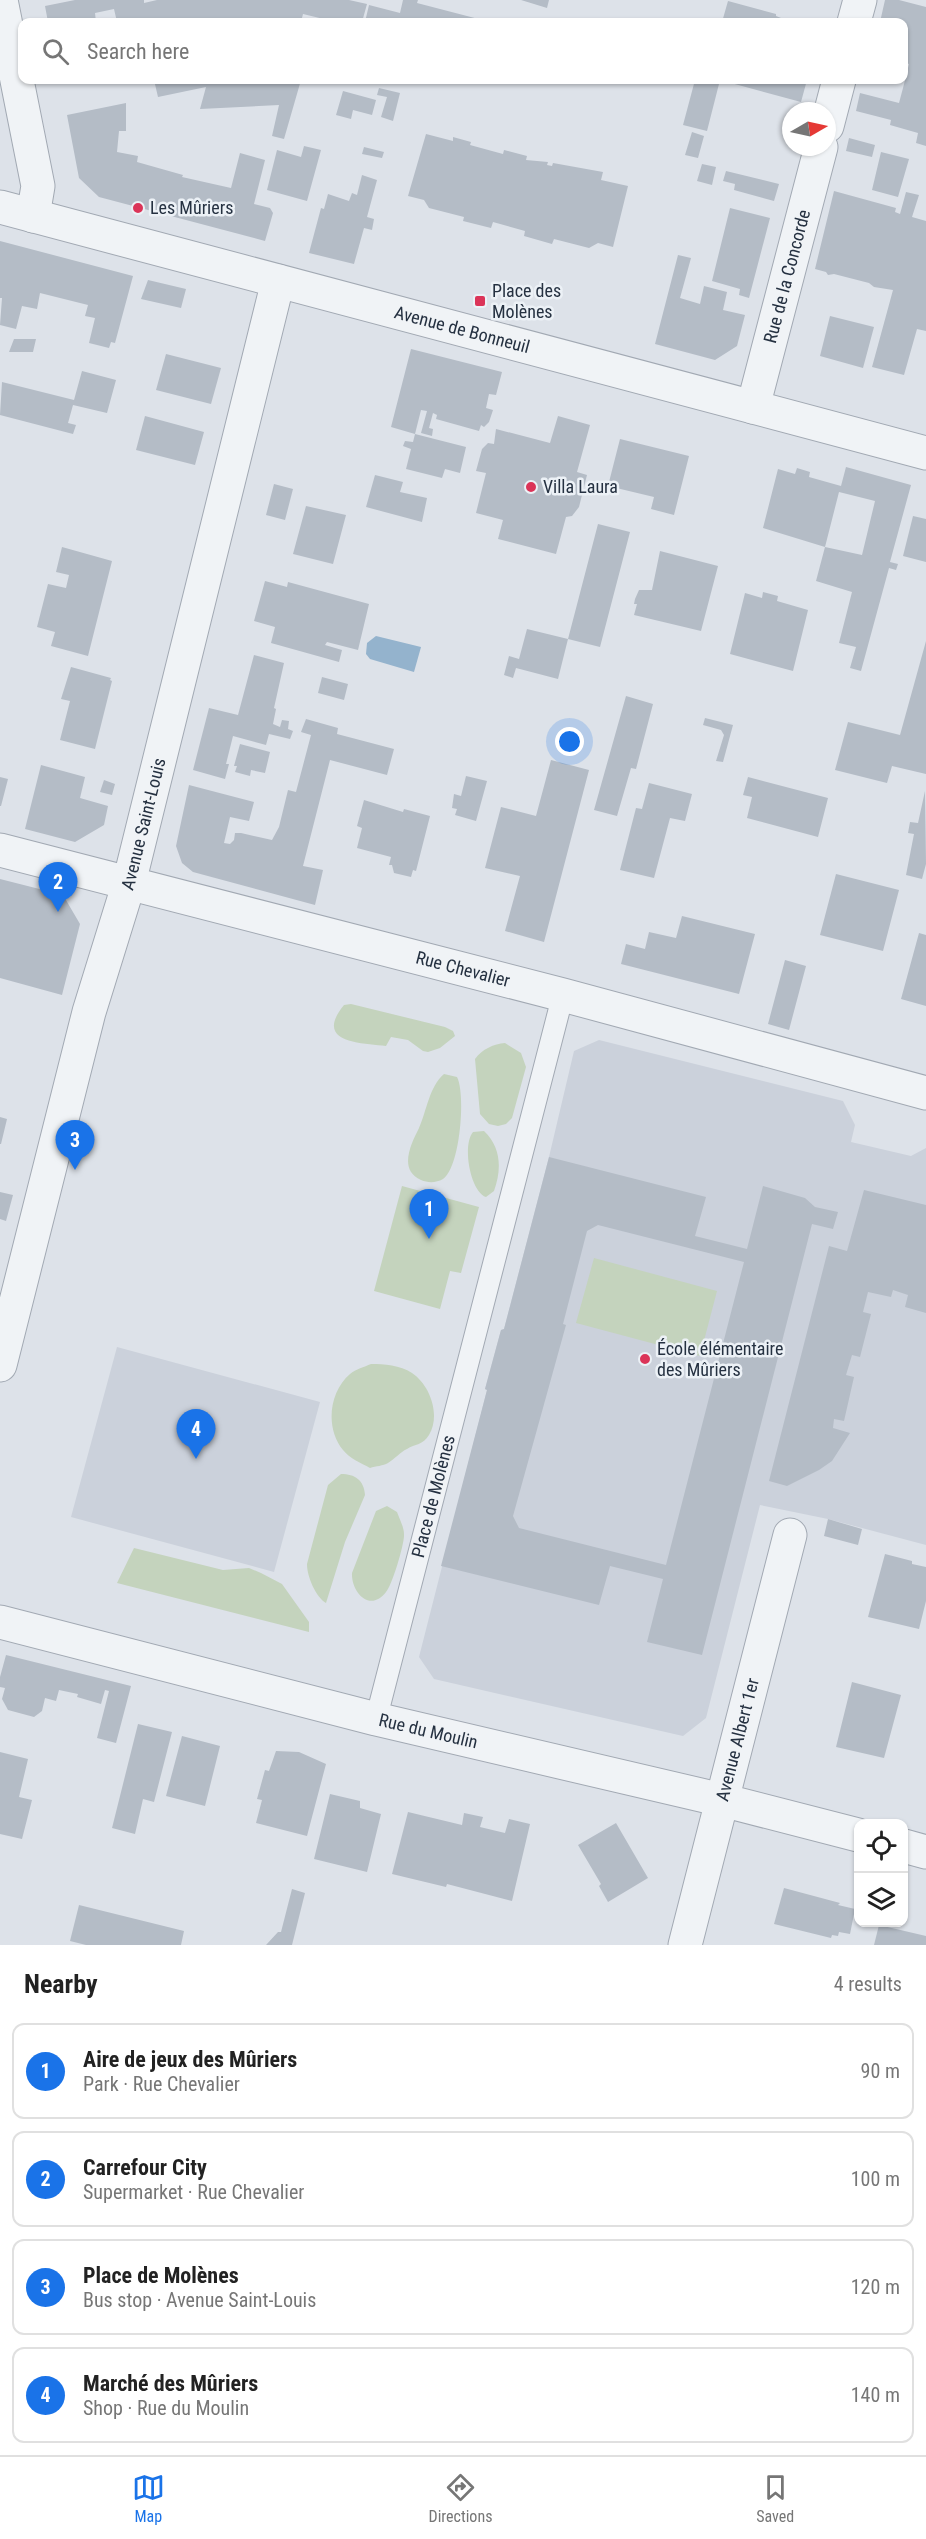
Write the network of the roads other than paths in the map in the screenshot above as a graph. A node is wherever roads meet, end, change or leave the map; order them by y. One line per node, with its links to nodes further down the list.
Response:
1 (1, 0): 8 (street)
2 (860, 0): 3 (street)
3 (855, 18)
4 (838, 84): 5 (street)
5 (833, 102)
6 (819, 156): 10 (street, Rue de la Concorde)
7 (0, 207): 8 (street, Avenue de Bonneuil)
8 (33, 216): 9 (street, Avenue de Bonneuil)
9 (278, 281): 10 (street, Avenue de Bonneuil); 13 (street, Avenue Saint-Louis)
10 (753, 407): 11 (street, Avenue de Bonneuil)
11 (926, 453)
12 (0, 850): 13 (street, Rue Chevalier)
13 (129, 883): 14 (street, Rue Chevalier); 16 (street, Avenue Saint-Louis)
14 (563, 995): 15 (street, Rue Chevalier); 19 (lane, Place de Molènes)
15 (926, 1093)
16 (0, 1365)
17 (790, 1535): 20 (street, Avenue Albert 1er)
18 (0, 1622): 19 (street, Rue du Moulin)
19 (376, 1719): 20 (street, Rue du Moulin)
20 (722, 1800): 21 (street, Rue du Moulin); 24 (street, Avenue Albert 1er)
21 (854, 1834)
22 (908, 1847): 23 (street)
23 (926, 1852)
24 (685, 1945)

